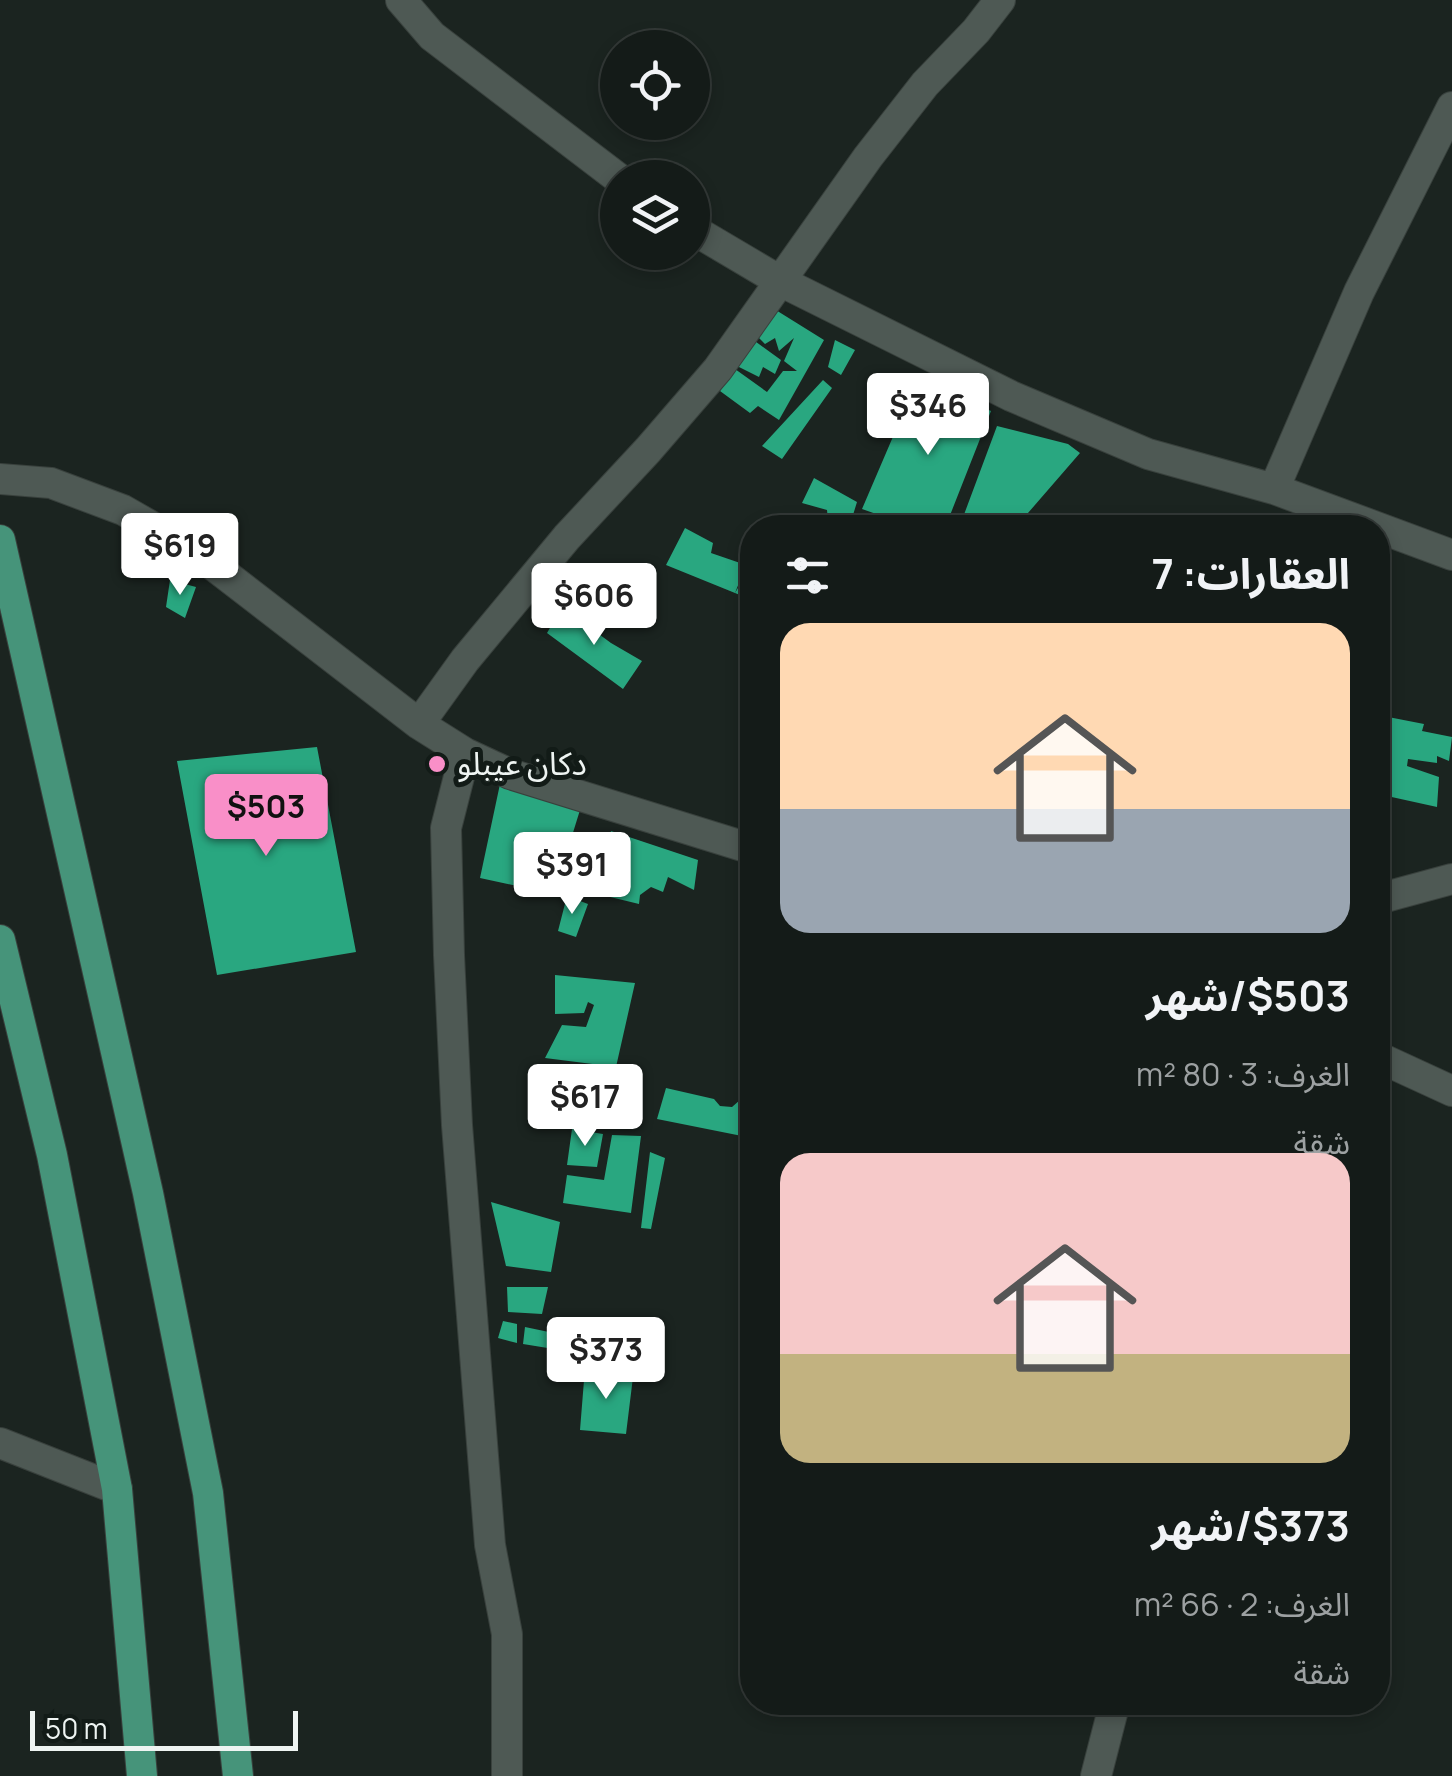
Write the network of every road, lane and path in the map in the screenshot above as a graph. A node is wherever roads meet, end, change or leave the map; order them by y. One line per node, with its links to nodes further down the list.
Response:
1 (401, 0): 4 (street)
2 (1000, 0): 6 (street)
3 (1452, 106): 8 (street)
4 (600, 164)
5 (710, 240): 6 (street)
6 (780, 282): 8 (street); 13 (street)
7 (0, 480): 13 (street)
8 (1274, 489): 9 (street)
9 (1344, 515)
10 (1390, 532): 12 (street)
11 (0, 540): 25 (main road)
12 (1452, 555)
13 (419, 724): 14 (street)
14 (466, 752): 15 (street); 26 (street)
15 (740, 845)
16 (1452, 879): 17 (street)
17 (1390, 896)
18 (0, 940): 22 (main road)
19 (1390, 1063): 20 (street)
20 (1452, 1091)
21 (0, 1444): 22 (street)
22 (117, 1489): 24 (main road)
23 (1112, 1715): 27 (street)
24 (142, 1776)
25 (238, 1776)
26 (508, 1776)
27 (1096, 1776)

